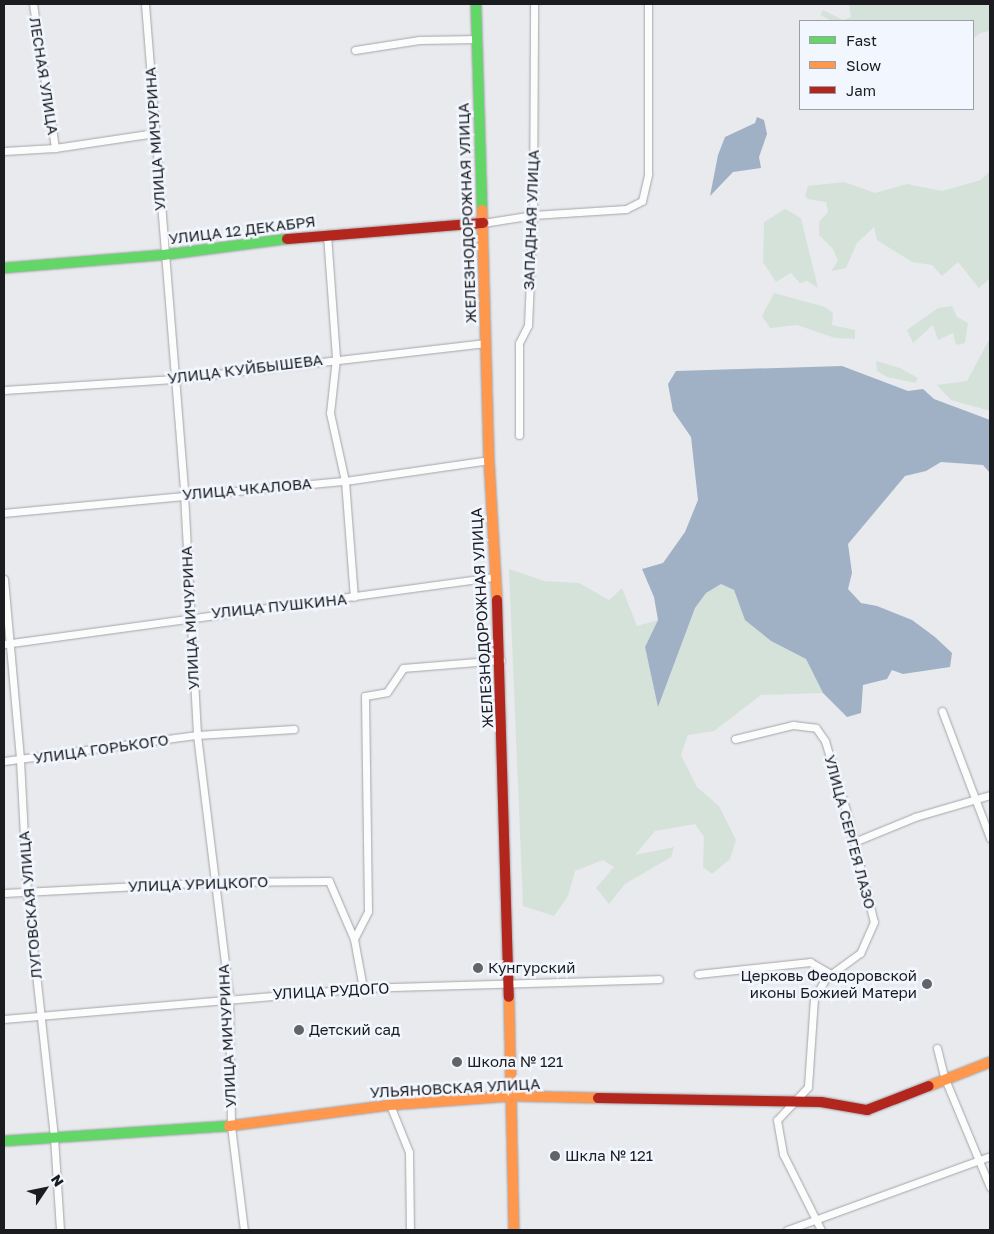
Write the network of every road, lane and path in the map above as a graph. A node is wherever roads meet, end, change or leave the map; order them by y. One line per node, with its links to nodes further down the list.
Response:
1 (33, 4): 9 (street, ЛЕСНАЯ УЛИЦА)
2 (145, 4): 8 (street, УЛИЦА МИЧУРИНА)
3 (476, 4): 6 (street, ЖЕЛЕЗНОДОРОЖНАЯ УЛИЦА)
4 (534, 4): 11 (street, ЗАПАДНАЯ УЛИЦА)
5 (648, 4): 11 (street)
6 (478, 39): 7 (street); 12 (street, ЖЕЛЕЗНОДОРОЖНАЯ УЛИЦА)
7 (355, 50)
8 (155, 133): 9 (street); 14 (street, УЛИЦА МИЧУРИНА)
9 (55, 148): 10 (street)
10 (4, 151)
11 (533, 215): 12 (street); 20 (street, ЗАПАДНАЯ УЛИЦА)
12 (483, 223): 13 (street, УЛИЦА 12 ДЕКАБРЯ); 16 (street, ЖЕЛЕЗНОДОРОЖНАЯ УЛИЦА)
13 (327, 235): 14 (street, УЛИЦА 12 ДЕКАБРЯ); 17 (street)
14 (163, 255): 15 (street, УЛИЦА 12 ДЕКАБРЯ); 18 (street, УЛИЦА МИЧУРИНА)
15 (4, 268)
16 (486, 343): 17 (street, УЛИЦА КУЙБЫШЕВА); 21 (street, ЖЕЛЕЗНОДОРОЖНАЯ УЛИЦА)
17 (336, 358): 18 (street, УЛИЦА КУЙБЫШЕВА); 22 (street)
18 (174, 379): 19 (street, УЛИЦА КУЙБЫШЕВА); 23 (street, УЛИЦА МИЧУРИНА)
19 (4, 390)
20 (519, 435)
21 (489, 460): 22 (street, УЛИЦА ЧКАЛОВА); 25 (street, ЖЕЛЕЗНОДОРОЖНАЯ УЛИЦА)
22 (345, 481): 23 (street, УЛИЦА ЧКАЛОВА); 27 (street)
23 (184, 494): 24 (street, УЛИЦА ЧКАЛОВА); 28 (street, УЛИЦА МИЧУРИНА)
24 (4, 513)
25 (494, 577): 27 (street, УЛИЦА ПУШКИНА); 30 (street, ЖЕЛЕЗНОДОРОЖНАЯ УЛИЦА)
26 (4, 579): 29 (street, ЛУГОВСКАЯ УЛИЦА)
27 (354, 597): 28 (street, УЛИЦА ПУШКИНА)
28 (190, 616): 29 (street, УЛИЦА ПУШКИНА); 33 (street, УЛИЦА МИЧУРИНА)
29 (7, 644): 35 (street, ЛУГОВСКАЯ УЛИЦА)
30 (500, 660): 44 (street); 48 (street, ЖЕЛЕЗНОДОРОЖНАЯ УЛИЦА)
31 (942, 711): 38 (street)
32 (294, 729): 33 (street, УЛИЦА ГОРЬКОГО)
33 (197, 735): 35 (street, УЛИЦА ГОРЬКОГО); 41 (street, УЛИЦА МИЧУРИНА)
34 (735, 739): 40 (street, УЛИЦА СЕРГЕЯ ЛАЗО)
35 (20, 760): 36 (street, УЛИЦА ГОРЬКОГО); 42 (street, ЛУГОВСКАЯ УЛИЦА)
36 (4, 762)
37 (990, 795): 38 (street)
38 (977, 801): 39 (street); 40 (street)
39 (990, 838)
40 (854, 842): 46 (street, УЛИЦА СЕРГЕЯ ЛАЗО)
41 (215, 882): 42 (street, УЛИЦА УРИЦКОГО); 44 (street, УЛИЦА УРИЦКОГО); 50 (street, УЛИЦА МИЧУРИНА)
42 (27, 892): 43 (street, УЛИЦА УРИЦКОГО); 51 (street, ЛУГОВСКАЯ УЛИЦА)
43 (4, 893)
44 (354, 939): 49 (street)
45 (698, 974): 46 (street)
46 (829, 976): 57 (street)
47 (659, 978): 48 (street, УЛИЦА РУДОГО)
48 (510, 983): 49 (street, УЛИЦА РУДОГО); 56 (street, ЖЕЛЕЗНОДОРОЖНАЯ УЛИЦА)
49 (363, 988): 50 (street, УЛИЦА РУДОГО)
50 (228, 997): 51 (street, УЛИЦА РУДОГО); 59 (street, УЛИЦА МИЧУРИНА)
51 (41, 1017): 52 (street, УЛИЦА РУДОГО); 60 (street, ЛУГОВСКАЯ УЛИЦА)
52 (4, 1020)
53 (937, 1048): 55 (street)
54 (990, 1062): 55 (street, УЛЬЯНОВСКАЯ УЛИЦА)
55 (945, 1079): 57 (street, УЛЬЯНОВСКАЯ УЛИЦА); 63 (street)
56 (513, 1096): 57 (street, УЛЬЯНОВСКАЯ УЛИЦА); 58 (street, УЛЬЯНОВСКАЯ УЛИЦА); 69 (street, ЖЕЛЕЗНОДОРОЖНАЯ УЛИЦА)
57 (790, 1104): 65 (street)
58 (390, 1105): 59 (street, УЛЬЯНОВСКАЯ УЛИЦА); 68 (street)
59 (231, 1126): 60 (street, УЛЬЯНОВСКАЯ УЛИЦА); 67 (street, УЛИЦА МИЧУРИНА)
60 (54, 1137): 61 (street, УЛЬЯНОВСКАЯ УЛИЦА); 66 (street, ЛУГОВСКАЯ УЛИЦА)
61 (4, 1141)
62 (990, 1156): 63 (street)
63 (978, 1161): 64 (street); 65 (street)
64 (990, 1187)
65 (816, 1218): 70 (street); 71 (street)
66 (60, 1230)
67 (244, 1230)
68 (410, 1230)
69 (514, 1230)
70 (787, 1230)
71 (821, 1230)

